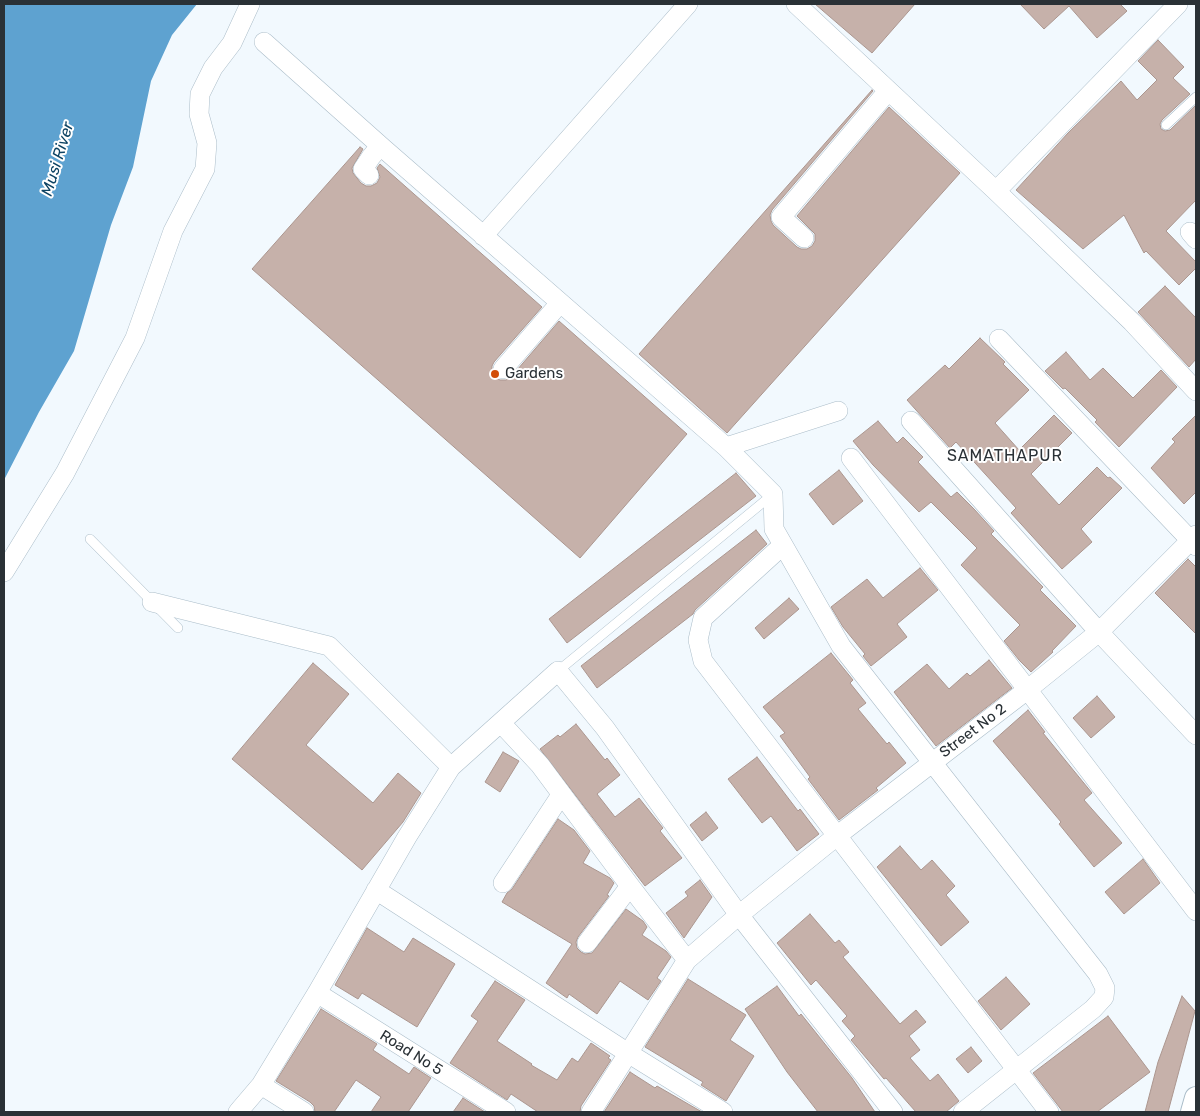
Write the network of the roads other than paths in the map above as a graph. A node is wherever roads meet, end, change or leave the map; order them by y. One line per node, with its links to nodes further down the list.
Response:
1 (250, 4): 26 (street)
2 (688, 4): 12 (street)
3 (796, 4): 6 (street)
4 (1178, 4): 11 (street)
5 (264, 42): 9 (street)
6 (888, 91): 11 (street); 13 (street)
7 (1196, 98): 8 (lane)
8 (1166, 125)
9 (380, 146): 10 (street); 12 (street)
10 (369, 175)
11 (996, 190): 17 (street)
12 (483, 236): 14 (street)
13 (804, 238)
14 (560, 303): 16 (street); 20 (street)
15 (999, 338): 24 (street)
16 (504, 369)
17 (1196, 391)
18 (838, 411): 20 (street)
19 (911, 421): 29 (street)
20 (726, 447): 22 (street)
21 (851, 458): 31 (street)
22 (773, 494): 25 (street); 30 (lane)
23 (90, 539): 27 (lane)
24 (1194, 540): 29 (street, Street No 2)
25 (783, 545): 34 (street); 37 (street)
26 (4, 572)
27 (152, 602): 28 (lane); 35 (street)
28 (178, 628)
29 (1099, 632): 31 (street, Street No 2); 33 (street)
30 (558, 671): 32 (street); 42 (street)
31 (1027, 690): 34 (street, Street No 2); 41 (street)
32 (501, 723): 35 (street); 36 (street)
33 (1196, 735)
34 (933, 762): 37 (street, Street No 2); 47 (street)
35 (452, 767): 40 (street)
36 (561, 794): 38 (street); 39 (street)
37 (838, 836): 42 (street, Street No 2); 47 (street)
38 (503, 883)
39 (630, 886): 43 (street); 44 (street)
40 (376, 890): 45 (street); 46 (street)
41 (1196, 911)
42 (738, 915): 44 (street, Street No 2); 55 (street)
43 (587, 943)
44 (687, 960): 46 (street, Street No 2)
45 (317, 993): 48 (street); 52 (street, Road No 5)
46 (628, 1053): 53 (street, Street No 2); 54 (street)
47 (1017, 1069): 56 (street); 57 (street)
48 (261, 1085): 50 (street); 51 (street)
49 (1196, 1098): 58 (street)
50 (238, 1112)
51 (304, 1112)
52 (506, 1112)
53 (591, 1112)
54 (723, 1112)
55 (893, 1112)
56 (963, 1112)
57 (1049, 1112)
58 (1192, 1112)

